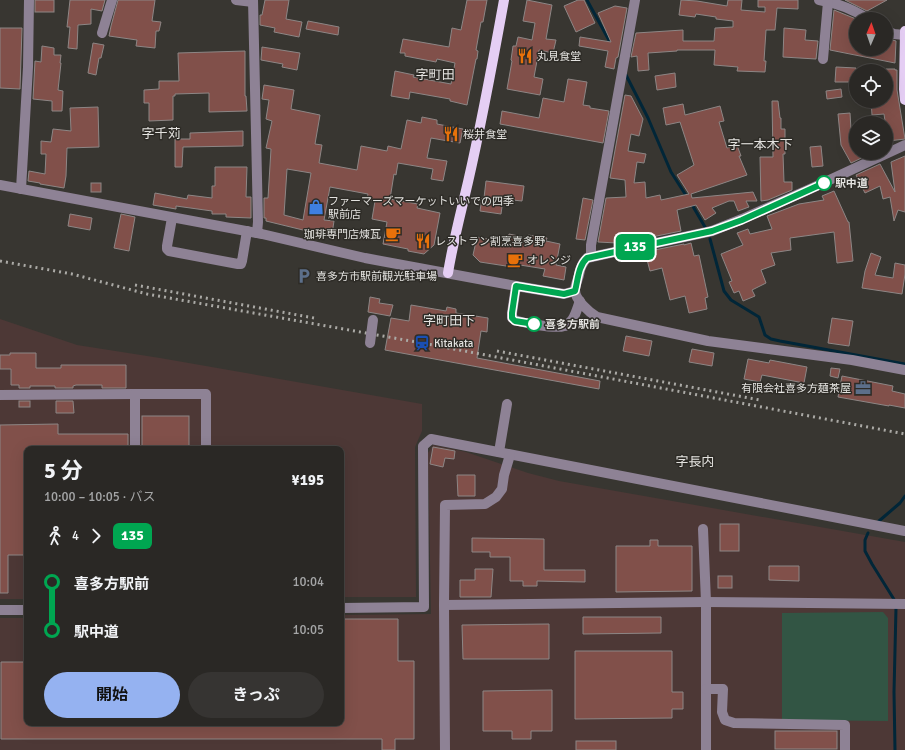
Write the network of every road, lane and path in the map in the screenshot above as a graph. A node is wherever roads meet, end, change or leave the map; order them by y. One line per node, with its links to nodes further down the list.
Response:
1 (29, 0): 18 (street)
2 (112, 0): 10 (street)
3 (236, 0): 6 (street)
4 (504, 0): 22 (main road)
5 (635, 0): 21 (street)
6 (253, 1): 20 (street)
7 (823, 1): 8 (street); 14 (street)
8 (857, 12)
9 (905, 31): 12 (main road)
10 (102, 33)
11 (893, 34): 12 (street)
12 (905, 35): 13 (main road)
13 (905, 47): 15 (main road)
14 (822, 59)
15 (905, 100)
16 (905, 145): 21 (street)
17 (0, 185): 18 (street)
18 (21, 189): 19 (street)
19 (172, 218): 20 (street); 20 (street)
20 (252, 232): 22 (street)
21 (589, 257): 24 (street)
22 (448, 274): 23 (street)
23 (516, 286): 24 (street); 25 (street)
24 (575, 291): 25 (street)
25 (580, 301): 28 (street)
26 (373, 320): 27 (street, bridge)
27 (370, 343)
28 (905, 370)
29 (134, 394): 30 (street); 32 (street); 33 (street)
30 (0, 395)
31 (507, 404): 34 (street)
32 (135, 446)
33 (206, 446)
34 (499, 452): 35 (street); 41 (street)
35 (510, 455): 37 (street); 40 (street)
36 (703, 529): 38 (street)
37 (905, 531)
38 (706, 602): 39 (street); 40 (street); 44 (street)
39 (905, 604)
40 (444, 605): 45 (street)
41 (344, 608)
42 (0, 610): 43 (street)
43 (24, 610)
44 (706, 689): 46 (street); 47 (street)
45 (445, 750)
46 (706, 750)
47 (845, 750)

